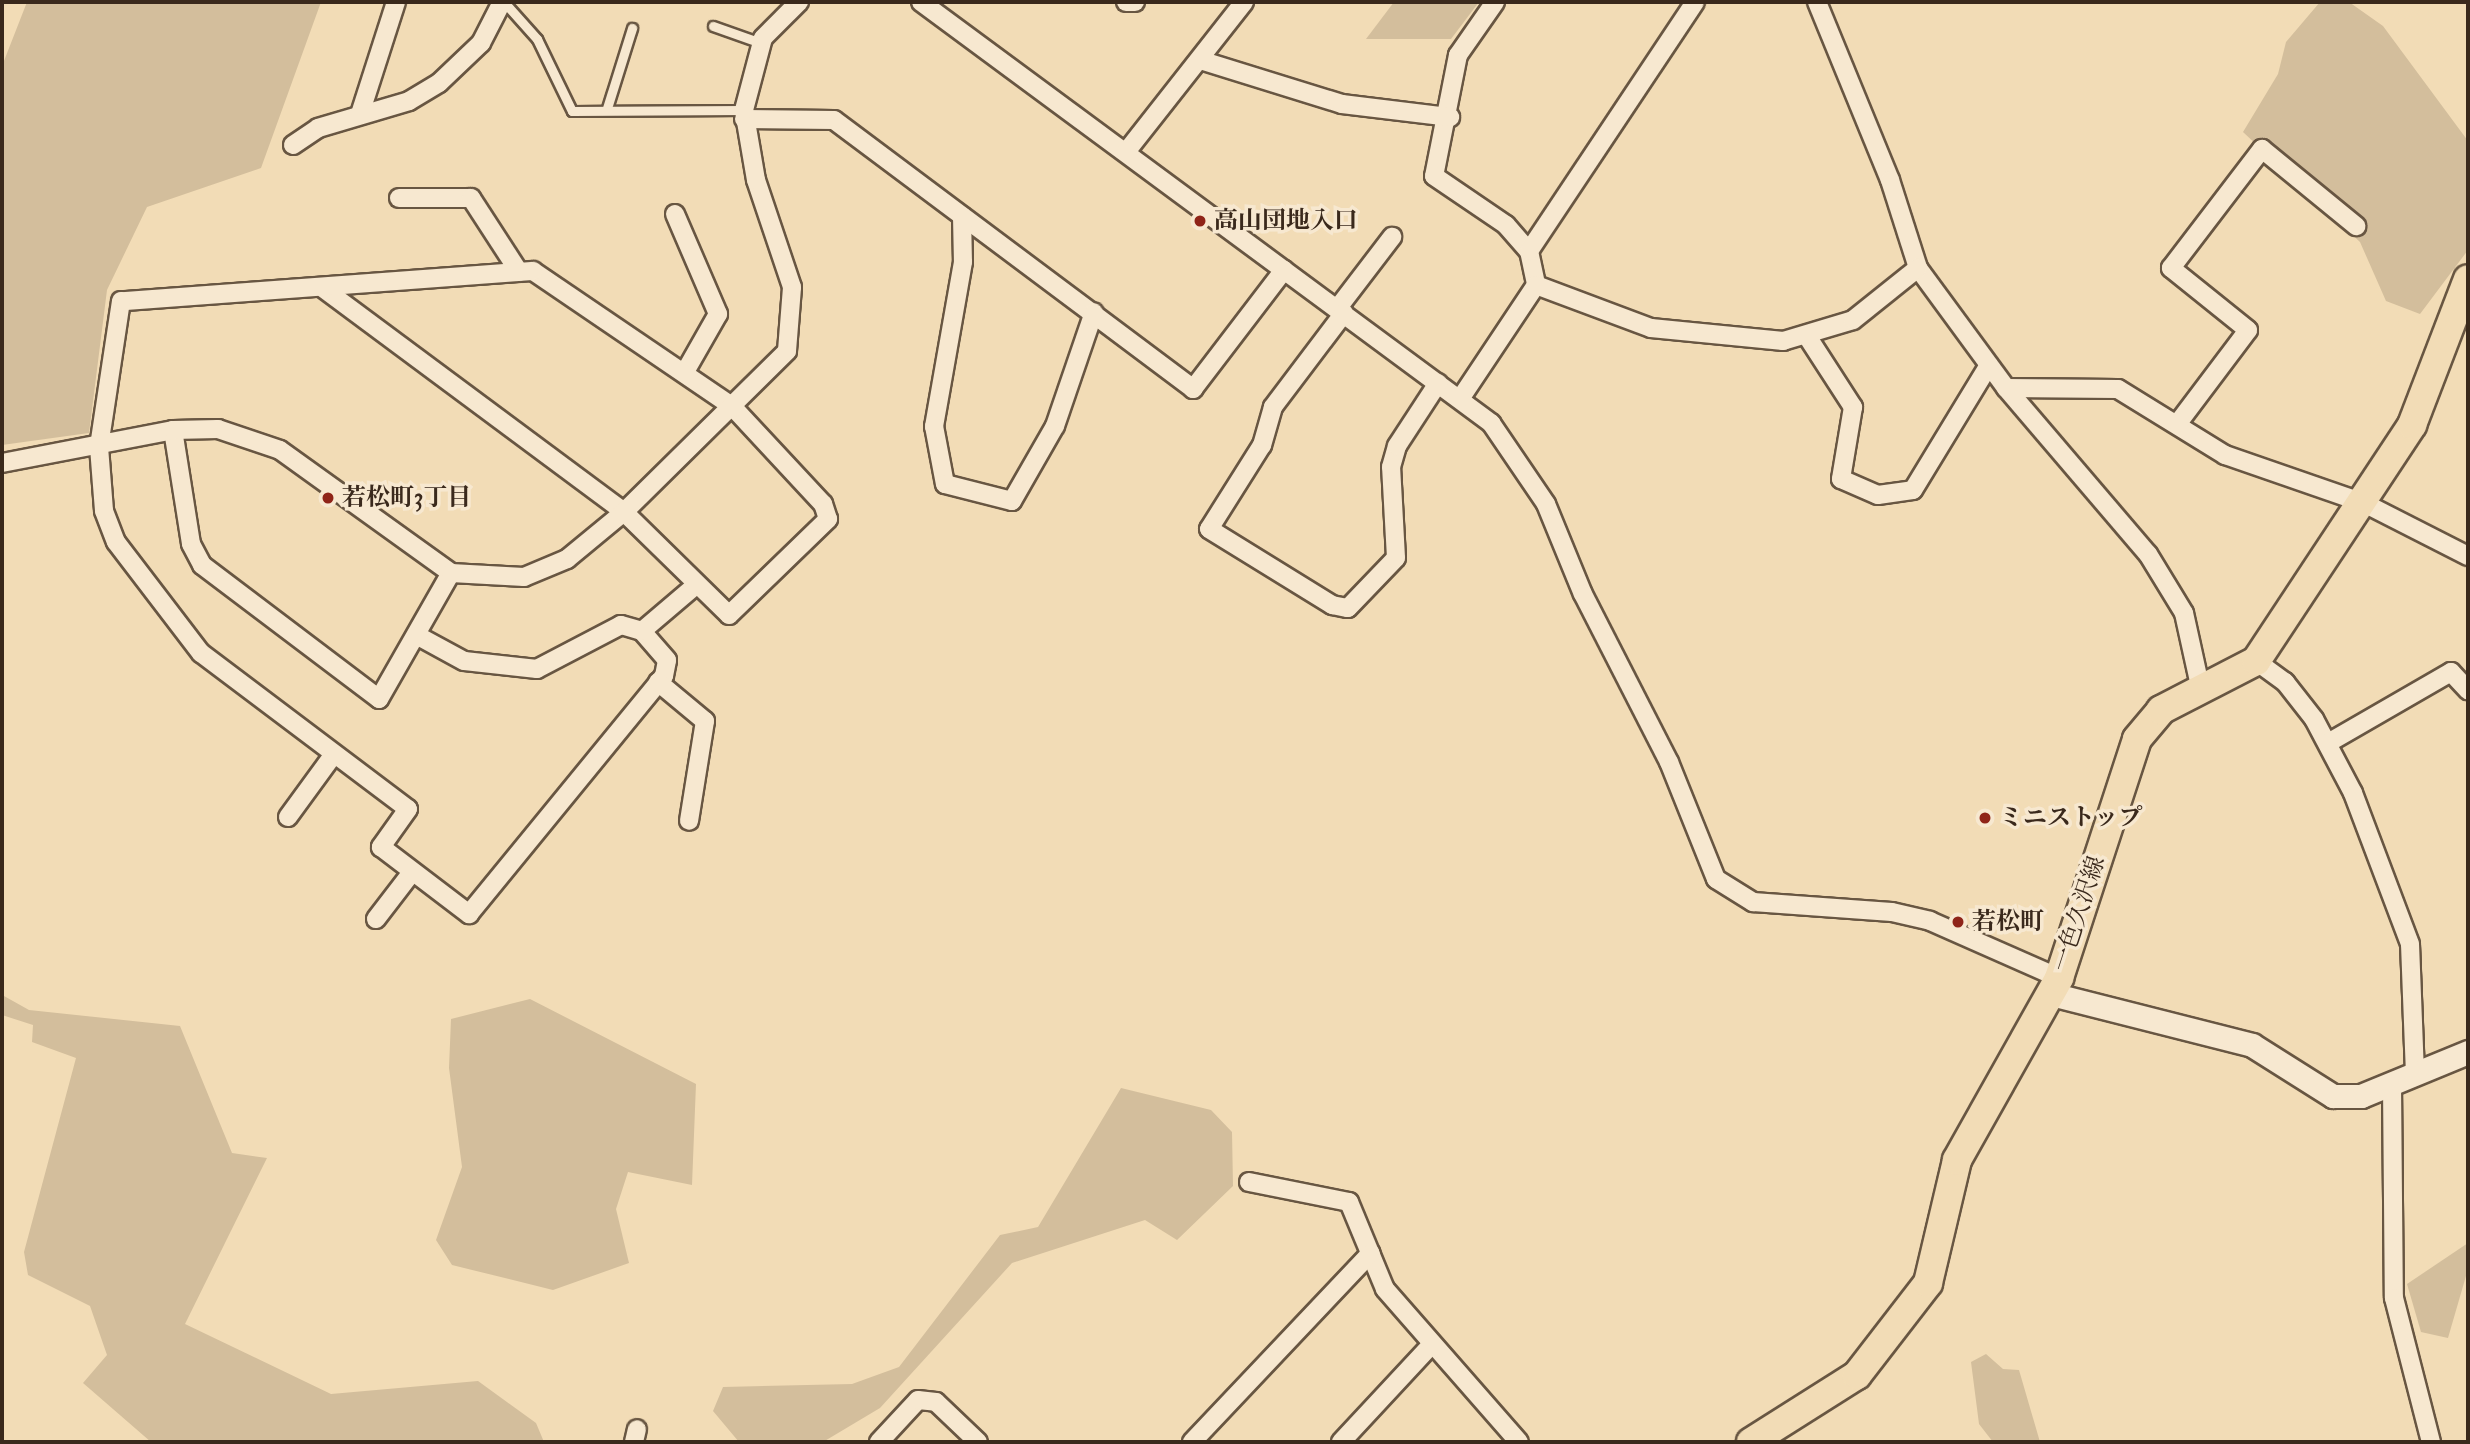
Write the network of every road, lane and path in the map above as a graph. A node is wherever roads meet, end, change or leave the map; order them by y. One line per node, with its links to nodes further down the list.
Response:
1 (396, 2): 16 (street)
2 (503, 2): 15 (lane); 16 (street)
3 (799, 2): 13 (street)
4 (920, 2): 20 (street)
5 (1126, 2): 6 (street)
6 (1135, 2)
7 (1244, 2): 14 (street)
8 (1495, 2): 18 (street)
9 (1695, 2): 26 (street)
10 (1817, 2): 27 (street)
11 (713, 26): 13 (lane)
12 (632, 28): 15 (lane)
13 (761, 43): 17 (street)
14 (1200, 60): 18 (street); 20 (street)
15 (607, 108): 17 (lane)
16 (361, 111): 19 (street)
17 (744, 114): 23 (street); 41 (street)
18 (1450, 117): 26 (street)
19 (293, 145)
20 (1126, 152): 28 (street)
21 (399, 198): 29 (street)
22 (675, 214): 37 (street)
23 (962, 216): 34 (street); 34 (street)
24 (2356, 226): 42 (street)
25 (1392, 237): 33 (street)
26 (1529, 251): 31 (street)
27 (1918, 268): 35 (street); 36 (street)
28 (1284, 270): 33 (street); 34 (street)
29 (519, 272): 32 (street); 37 (street)
30 (2468, 279): 46 (main road, 一色久沢線)
31 (1536, 285): 35 (street); 40 (street)
32 (324, 289): 44 (street); 47 (street)
33 (1341, 311): 38 (street); 38 (street)
34 (1094, 312)
35 (1807, 337): 36 (street)
36 (1989, 365): 39 (street)
37 (686, 370): 41 (street)
38 (1438, 383): 40 (street)
39 (2006, 388): 42 (street); 55 (street)
40 (1460, 398): 63 (street)
41 (733, 407): 47 (street); 50 (street)
42 (2178, 423): 46 (street)
43 (173, 430): 44 (street); 49 (street); 52 (street)
44 (99, 447): 45 (street); 58 (street)
45 (2, 463)
46 (2364, 503): 48 (street); 53 (main road, 一色久沢線)
47 (624, 512): 49 (street); 50 (street)
48 (2468, 556)
49 (451, 573): 52 (street)
50 (696, 585): 51 (street)
51 (642, 631): 52 (street); 54 (street)
52 (418, 636)
53 (2256, 662): 55 (main road, 一色久沢線); 57 (street)
54 (659, 682): 60 (street); 61 (street)
55 (2200, 685): 63 (main road, 一色久沢線)
56 (2468, 690): 57 (street)
57 (2328, 743): 65 (street)
58 (334, 754): 59 (street); 61 (street)
59 (288, 817)
60 (690, 821)
61 (412, 872): 62 (street)
62 (376, 919)
63 (2055, 986): 66 (street); 75 (main road, 一色久沢線)
64 (2468, 1052): 65 (street)
65 (2415, 1076): 66 (street)
66 (2392, 1085): 76 (street)
67 (1249, 1182): 68 (street)
68 (1371, 1253): 69 (street); 73 (street)
69 (1432, 1344): 70 (street); 74 (street)
70 (1507, 1438)
71 (879, 1442): 72 (street)
72 (978, 1442)
73 (1192, 1442)
74 (1341, 1442)
75 (1751, 1442)
76 (2431, 1442)

